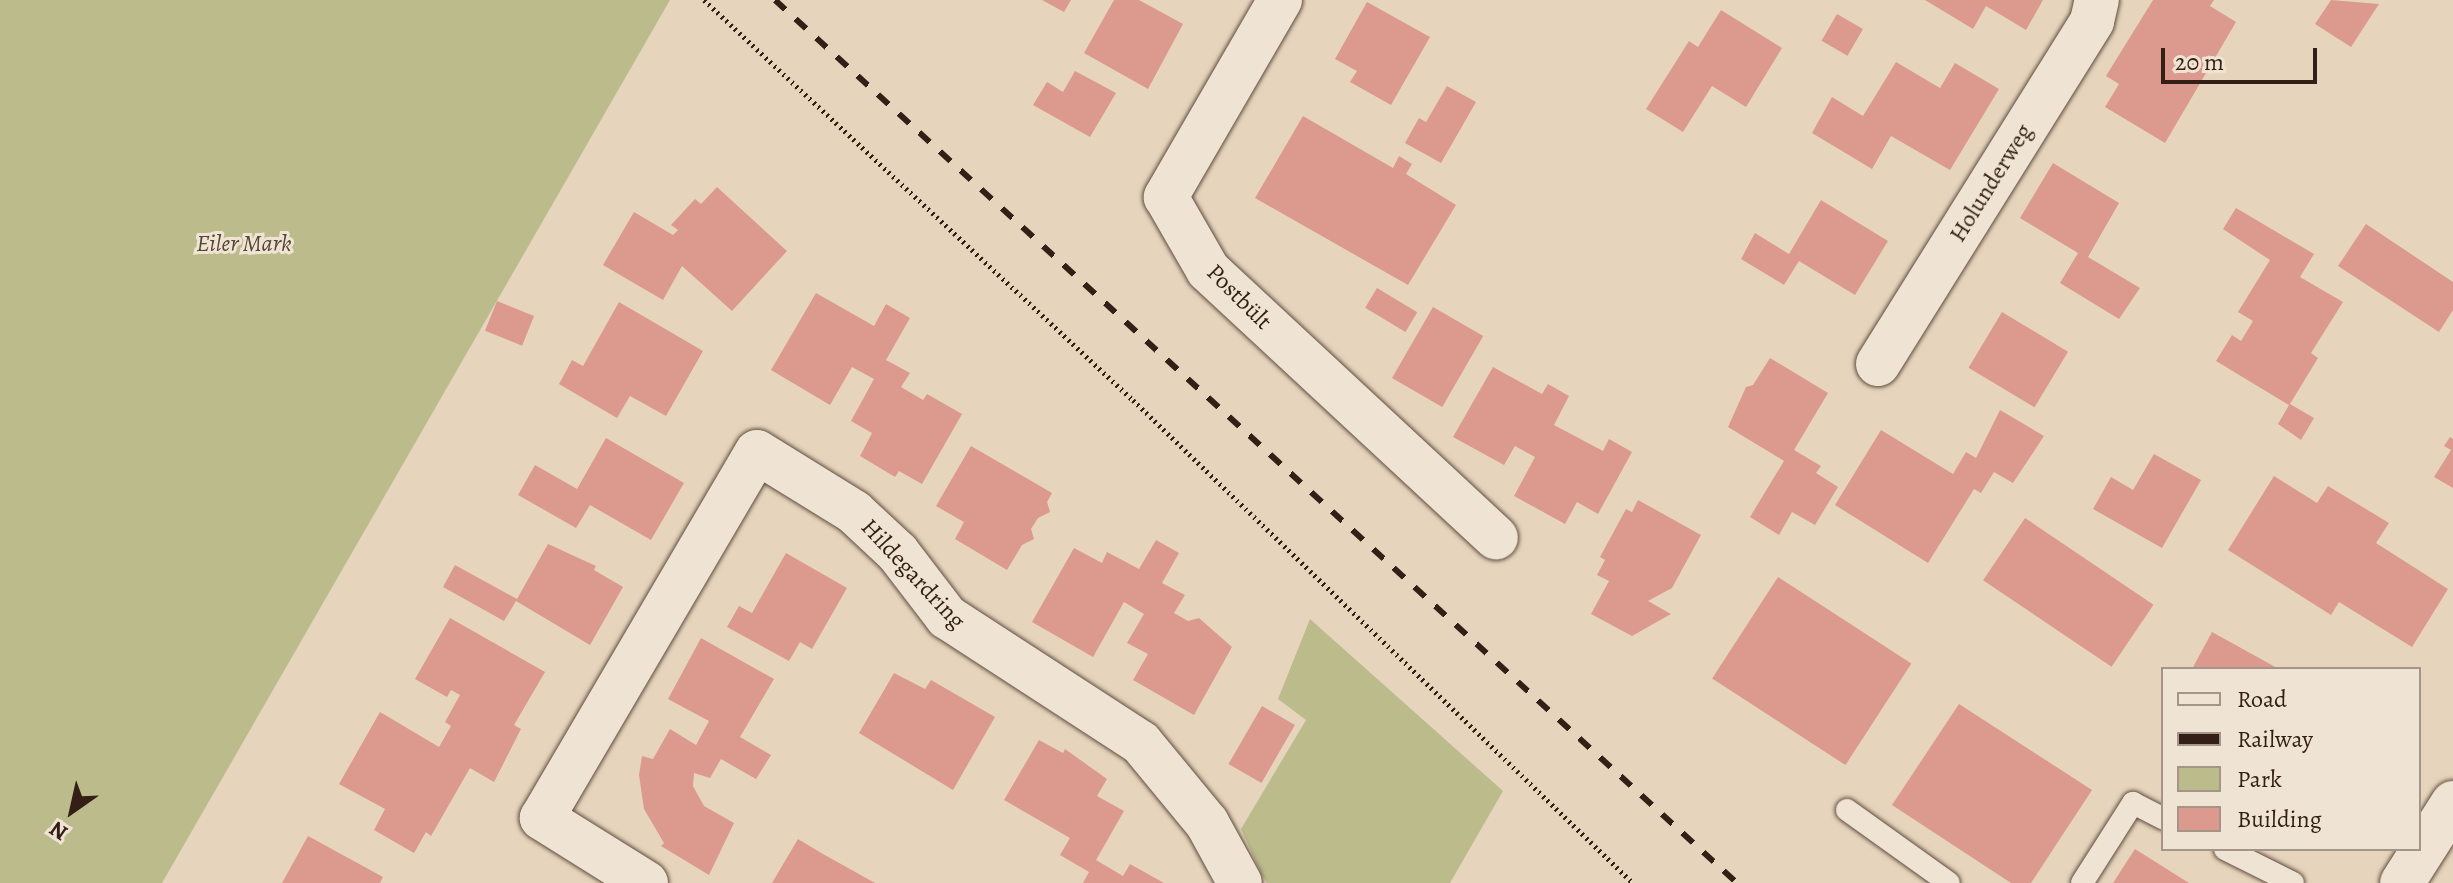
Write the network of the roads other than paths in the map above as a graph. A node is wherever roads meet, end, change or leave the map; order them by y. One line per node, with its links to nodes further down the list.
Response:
1 (1280, 0): 4 (street, Postbült)
2 (2097, 0): 3 (street, Holunderweg)
3 (1878, 364)
4 (1496, 538)
5 (2453, 803): 14 (street)
6 (1847, 810): 11 (lane)
7 (2161, 817): 12 (lane)
8 (2229, 851): 13 (lane)
9 (646, 883): 10 (street, Hildegardring)
10 (1240, 883)
11 (1949, 883)
12 (2082, 883)
13 (2293, 883)
14 (2402, 883)

